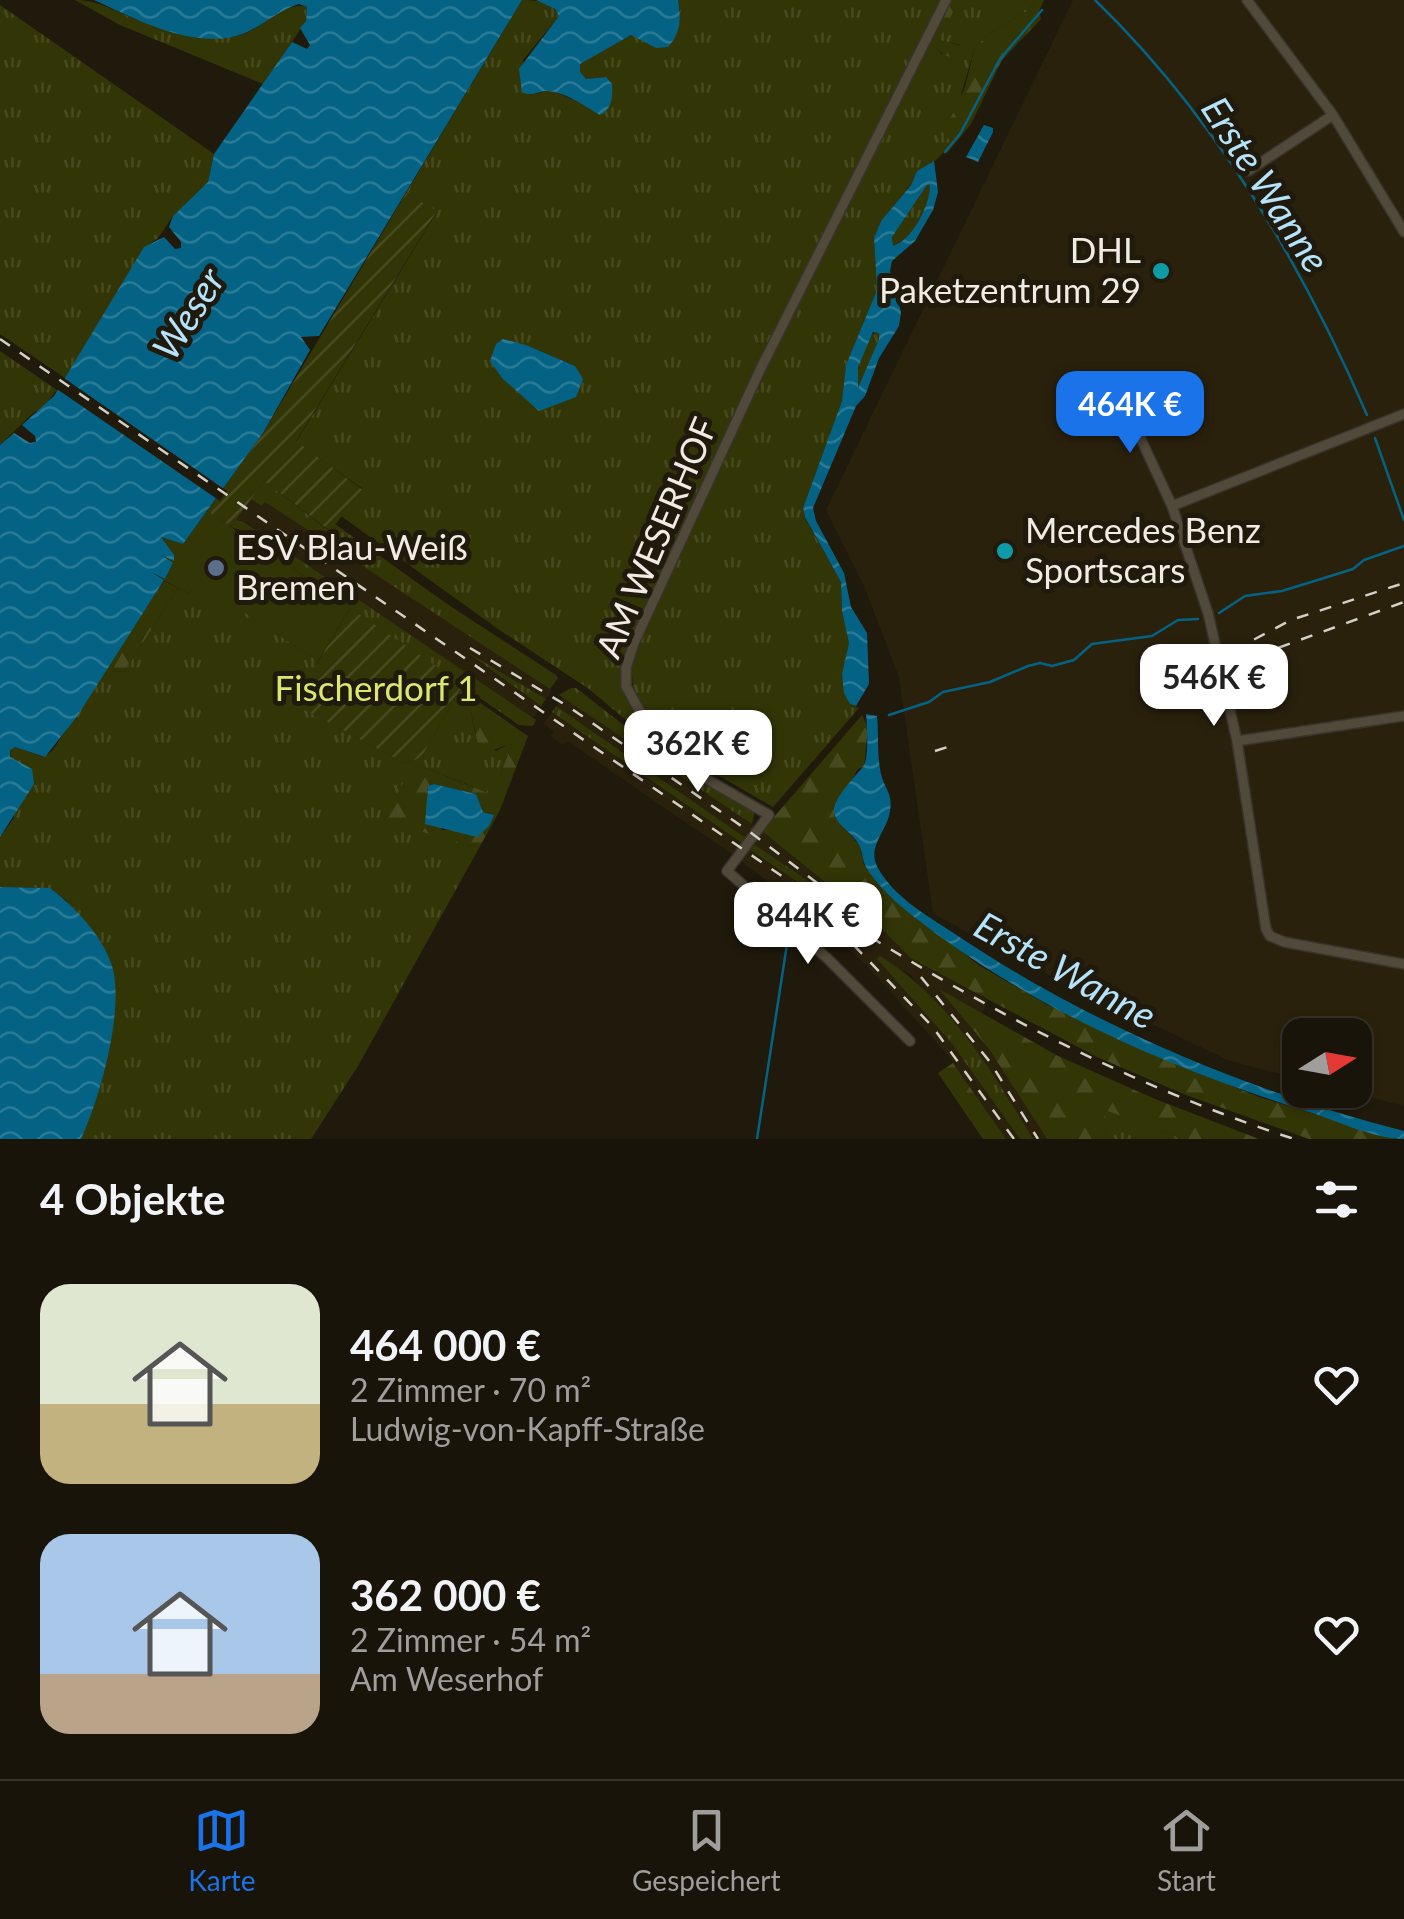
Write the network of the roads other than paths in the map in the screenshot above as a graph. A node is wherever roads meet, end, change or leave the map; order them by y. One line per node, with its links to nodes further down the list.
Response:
1 (946, 0): 12 (street, AM WESERHOF)
2 (1247, 0): 3 (street)
3 (1333, 114): 4 (street); 5 (street)
4 (1248, 171)
5 (1404, 232)
6 (1119, 392): 8 (street)
7 (1404, 414): 8 (street)
8 (1172, 506): 10 (street)
9 (1404, 716): 10 (street)
10 (1236, 741): 11 (street)
11 (1404, 964)
12 (910, 1042)

